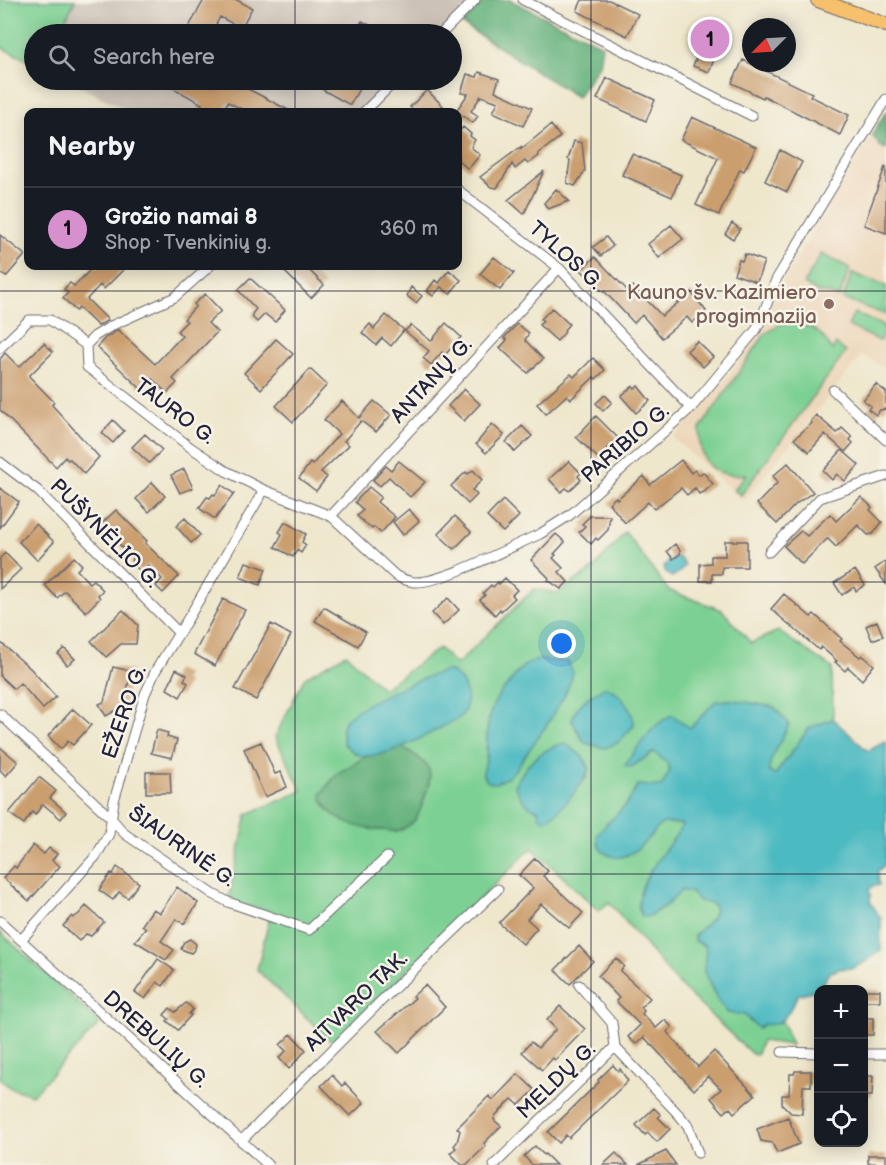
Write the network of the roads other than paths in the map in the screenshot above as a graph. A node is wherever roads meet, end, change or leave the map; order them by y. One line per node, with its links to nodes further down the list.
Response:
1 (475, 0): 4 (street)
2 (523, 0): 9 (street)
3 (818, 0): 5 (main road)
4 (451, 24)
5 (886, 25)
6 (386, 90): 8 (street)
7 (886, 99): 16 (street, PARIBIO G.)
8 (368, 108)
9 (752, 116)
10 (462, 193): 11 (street, TYLOS G.)
11 (559, 268): 16 (street, TYLOS G.); 21 (street, ANTANŲ G.)
12 (205, 270): 13 (street)
13 (86, 345): 14 (street); 20 (street, TAURO G.)
14 (0, 348)
15 (833, 390): 17 (street)
16 (692, 408): 21 (street, PARIBIO G.)
17 (886, 440)
18 (0, 462): 23 (street, PUŠYNĖLIO G.)
19 (886, 476): 22 (street)
20 (264, 490): 21 (street, PARIBIO G.); 23 (street, EŽERO G.)
21 (331, 516)
22 (770, 552)
23 (179, 633): 25 (street, EŽERO G.)
24 (0, 714): 25 (street, ŠIAURINĖ G.)
25 (111, 818): 26 (street, ŠIAURINĖ G.); 29 (street, EŽERO G.)
26 (387, 857)
27 (498, 890): 36 (street, AITVARO TAK.)
28 (0, 921): 29 (street, DREBULIŲ G.)
29 (21, 940): 36 (street, DREBULIŲ G.)
30 (579, 985): 31 (street, MELDŲ G.)
31 (615, 1047): 37 (street); 38 (street, MELDŲ G.)
32 (783, 1052): 33 (street)
33 (814, 1053)
34 (868, 1054): 35 (street)
35 (886, 1054)
36 (241, 1141): 39 (street, DREBULIŲ G.)
37 (698, 1153)
38 (504, 1156): 40 (street, MELDŲ G.); 41 (street)
39 (268, 1165)
40 (494, 1165)
41 (512, 1165)

